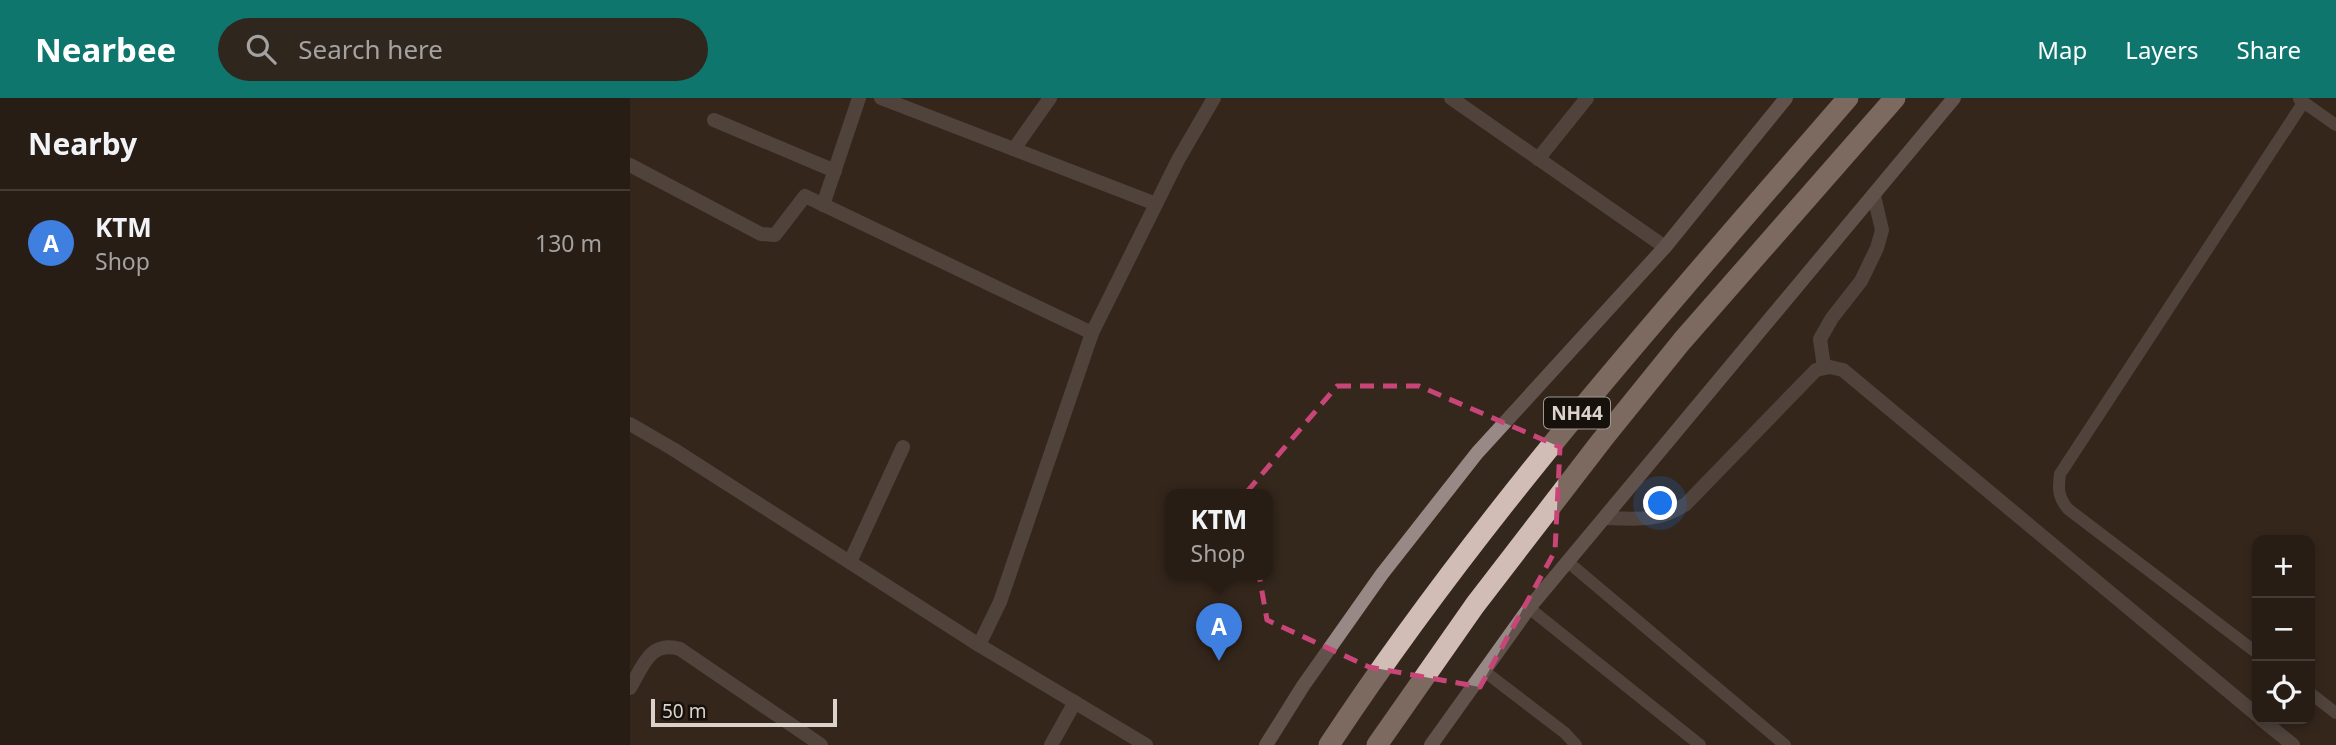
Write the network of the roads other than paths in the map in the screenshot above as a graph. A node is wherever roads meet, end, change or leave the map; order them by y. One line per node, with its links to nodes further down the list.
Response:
1 (859, 98): 17 (street)
2 (881, 98): 14 (street)
3 (1050, 98): 14 (street)
4 (1214, 98): 19 (street)
5 (1451, 98): 15 (street)
6 (1587, 98): 15 (street)
7 (1786, 98): 21 (street)
8 (1848, 98): 43 (highway, NH44)
9 (1895, 98): 44 (highway, NH44)
10 (1954, 98): 18 (street)
11 (2300, 100): 13 (lane); 31 (lane)
12 (714, 120): 17 (street)
13 (2336, 125)
14 (1014, 149): 19 (street)
15 (1538, 159): 21 (street)
16 (630, 165): 20 (street)
17 (835, 171): 20 (street)
18 (1874, 196): 23 (street); 26 (street)
19 (1156, 204): 22 (street)
20 (823, 205): 22 (street)
21 (1665, 247): 42 (street)
22 (1092, 333): 30 (street)
23 (1824, 367): 26 (street); 36 (street)
24 (630, 424): 27 (street)
25 (903, 447): 27 (street)
26 (1605, 518): 28 (street)
27 (850, 562): 30 (street)
28 (1568, 562): 29 (street); 48 (lane)
29 (1529, 608): 32 (street); 47 (lane)
30 (979, 645): 35 (street)
31 (2252, 649)
32 (1484, 671): 45 (street); 46 (lane)
33 (630, 688): 39 (street)
34 (2315, 697): 37 (lane)
35 (1075, 702): 40 (street); 41 (street)
36 (2252, 711)
37 (2336, 713)
38 (2268, 724): 49 (street)
39 (821, 745)
40 (1051, 745)
41 (1146, 745)
42 (1266, 745)
43 (1329, 745)
44 (1377, 745)
45 (1431, 745)
46 (1576, 745)
47 (1700, 745)
48 (1785, 745)
49 (2293, 745)

